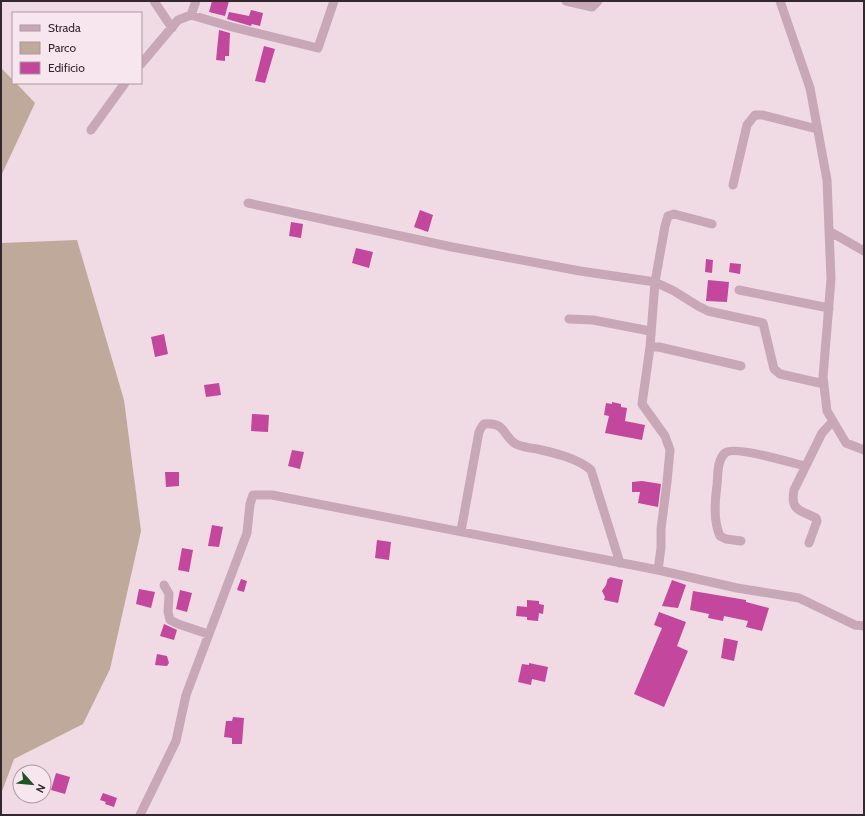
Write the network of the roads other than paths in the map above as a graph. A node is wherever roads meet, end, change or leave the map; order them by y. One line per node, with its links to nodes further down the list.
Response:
1 (154, 1): 8 (street)
2 (196, 1): 7 (street)
3 (334, 1): 7 (street)
4 (566, 1): 5 (street)
5 (598, 1)
6 (780, 1): 11 (street)
7 (191, 15): 8 (street)
8 (172, 28): 9 (street)
9 (142, 63)
10 (124, 84): 12 (street)
11 (817, 129): 13 (street); 16 (street)
12 (91, 130)
13 (733, 185)
14 (248, 203): 18 (street)
15 (712, 224): 18 (street)
16 (829, 231): 17 (street); 20 (street)
17 (864, 251)
18 (655, 282): 22 (street); 25 (street)
19 (739, 290): 20 (street)
20 (829, 308): 25 (street)
21 (569, 319): 22 (street)
22 (650, 331): 23 (street)
23 (650, 347): 24 (street); 33 (street)
24 (741, 366)
25 (824, 384): 26 (street)
26 (833, 421): 27 (street); 28 (street)
27 (864, 450)
28 (805, 466): 30 (street); 31 (street)
29 (461, 531): 32 (street); 32 (street); 36 (street)
30 (741, 541)
31 (809, 543)
32 (620, 563): 33 (street)
33 (658, 570): 35 (street)
34 (164, 585): 36 (street)
35 (864, 626)
36 (208, 634): 37 (street)
37 (140, 815)

